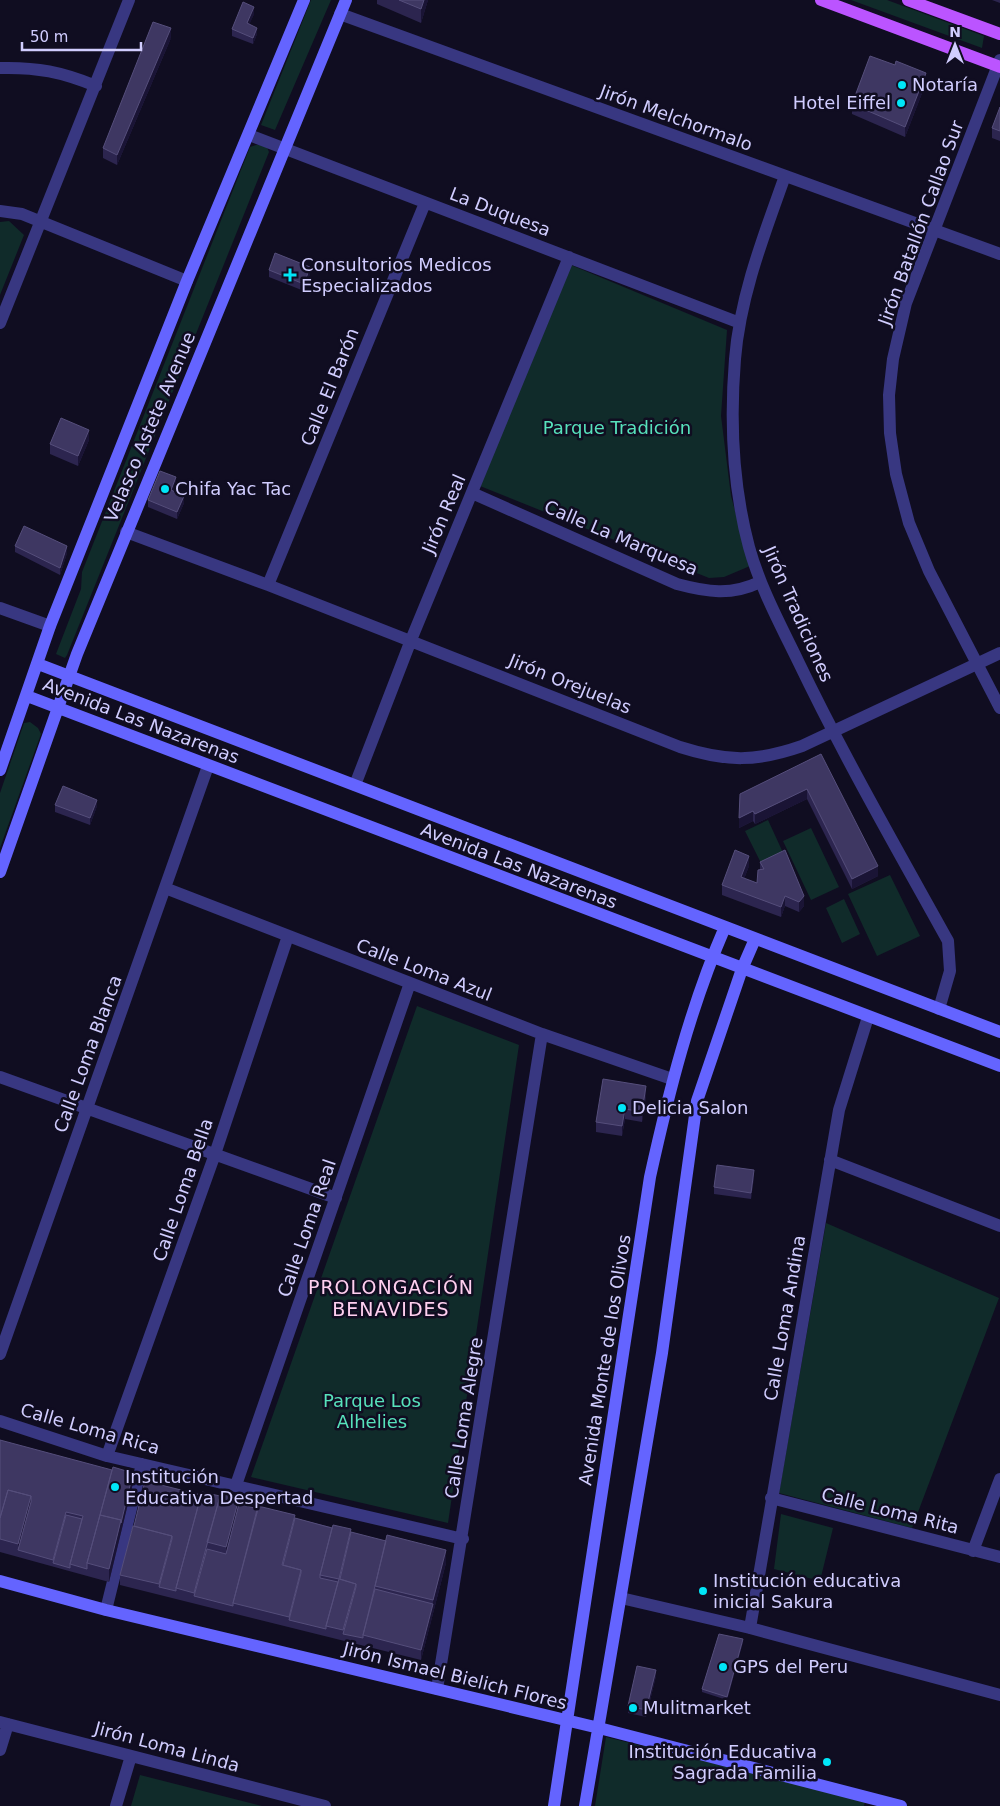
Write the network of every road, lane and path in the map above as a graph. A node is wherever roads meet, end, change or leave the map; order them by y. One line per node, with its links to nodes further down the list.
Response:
1 (129, 0): 10 (street)
2 (304, 0): 11 (street, Velasco Astete Avenue)
3 (346, 0): 6 (street, Velasco Astete Avenue)
4 (821, 0): 8 (main road)
5 (908, 0): 7 (main road)
6 (340, 14): 12 (street, Velasco Astete Avenue); 13 (street, Jirón Melchormalo)
7 (1000, 34)
8 (999, 64): 17 (street, Jirón Batallón Callao Sur)
9 (0, 68): 10 (street)
10 (96, 86): 16 (street)
11 (249, 135): 12 (street, La Duquesa); 20 (street, Velasco Astete Avenue)
12 (285, 149): 14 (street, La Duquesa); 24 (street, Velasco Astete Avenue)
13 (786, 176): 17 (street, Jirón Melchormalo); 22 (street, Jirón Tradiciones)
14 (425, 202): 19 (street, La Duquesa); 26 (street, Calle El Barón)
15 (0, 211): 16 (street)
16 (41, 221): 20 (street); 21 (street)
17 (935, 230): 18 (street, Jirón Melchormalo); 32 (street, Jirón Batallón Callao Sur)
18 (1000, 254)
19 (569, 257): 22 (street, La Duquesa); 23 (street, Jirón Real)
20 (187, 281): 28 (street, Velasco Astete Avenue)
21 (0, 323)
22 (740, 323): 25 (street, Jirón Tradiciones)
23 (472, 493): 25 (street, Calle La Marquesa); 29 (street, Jirón Real)
24 (126, 532): 26 (street, Jirón Orejuelas); 33 (street, Velasco Astete Avenue)
25 (760, 582): 37 (street, Jirón Tradiciones)
26 (268, 584): 29 (street, Jirón Orejuelas)
27 (0, 608): 28 (street)
28 (50, 626): 31 (street, Velasco Astete Avenue)
29 (411, 640): 37 (street, Jirón Orejuelas); 40 (street, Jirón Real)
30 (1000, 653): 32 (street, Jirón Orejuelas)
31 (38, 664): 33 (street, Avenida Las Nazarenas); 34 (street, Velasco Astete Avenue)
32 (978, 664): 36 (street, Jirón Batallón Callao Sur); 37 (street, Jirón Orejuelas)
33 (70, 675): 35 (street, Velasco Astete Avenue); 40 (street, Avenida Las Nazarenas)
34 (27, 696): 35 (street, Avenida Las Nazarenas); 38 (street, Velasco Astete Avenue)
35 (58, 708): 39 (street, Avenida Las Nazarenas); 41 (street, Velasco Astete Avenue)
36 (1000, 708)
37 (832, 732): 49 (street, Jirón Tradiciones)
38 (1, 764)
39 (208, 766): 42 (street, Calle Loma Blanca); 46 (street, Avenida Las Nazarenas)
40 (355, 785): 43 (street, Avenida Las Nazarenas)
41 (0, 872)
42 (165, 888): 44 (street, Calle Loma Azul); 56 (street, Calle Loma Blanca)
43 (725, 927): 45 (street, Avenida Las Nazarenas); 46 (street, Avenida Monte de los Olivos)
44 (288, 936): 48 (street, Calle Loma Azul); 57 (street, Calle Loma Bella)
45 (754, 938): 47 (street); 49 (street, Avenida Las Nazarenas)
46 (712, 957): 47 (street, Avenida Las Nazarenas); 55 (street, Avenida Monte de los Olivos)
47 (742, 969): 50 (street, Avenida Las Nazarenas); 72 (street)
48 (410, 983): 52 (street, Calle Loma Azul); 59 (street, Calle Loma Real)
49 (939, 1010): 51 (street, Avenida Las Nazarenas)
50 (868, 1016): 53 (street, Avenida Las Nazarenas); 58 (street, Calle Loma Andina)
51 (1000, 1032)
52 (542, 1034): 55 (street, Calle Loma Azul); 68 (street, Calle Loma Alegre)
53 (1000, 1066)
54 (0, 1077): 56 (street)
55 (672, 1079): 77 (street, Avenida Monte de los Olivos)
56 (87, 1109): 57 (street); 61 (street, Calle Loma Blanca)
57 (215, 1154): 59 (street); 63 (street, Calle Loma Bella)
58 (830, 1160): 60 (street); 67 (street, Calle Loma Andina)
59 (336, 1198): 66 (street, Calle Loma Real)
60 (1000, 1226)
61 (0, 1354)
62 (0, 1421): 63 (street, Calle Loma Rica)
63 (107, 1456): 64 (street, Calle Loma Rica)
64 (142, 1464): 66 (street, Calle Loma Rica); 73 (street)
65 (1000, 1480): 69 (street)
66 (236, 1485): 68 (street, Calle Loma Rica)
67 (771, 1498): 69 (street, Calle Loma Rita); 74 (street, Calle Loma Andina)
68 (463, 1539): 75 (street, Calle Loma Alegre)
69 (973, 1550): 70 (street, Calle Loma Rita)
70 (1000, 1557)
71 (0, 1581): 73 (street, Jirón Ismael Bielich Flores)
72 (621, 1598): 74 (street); 79 (street)
73 (106, 1610): 75 (street, Jirón Ismael Bielich Flores)
74 (750, 1628): 76 (street)
75 (437, 1689): 77 (street, Jirón Ismael Bielich Flores)
76 (1000, 1695)
77 (567, 1721): 79 (street, Jirón Ismael Bielich Flores); 85 (street, Avenida Monte de los Olivos)
78 (4, 1722): 80 (street); 81 (street, Jirón Loma Linda)
79 (598, 1728): 86 (street); 87 (street, Jirón Ismael Bielich Flores)
80 (0, 1750)
81 (131, 1756): 82 (street, Jirón Loma Linda); 83 (street)
82 (289, 1801): 84 (street, Jirón Loma Linda)
83 (116, 1806)
84 (324, 1806)
85 (554, 1806)
86 (585, 1806)
87 (901, 1806)

